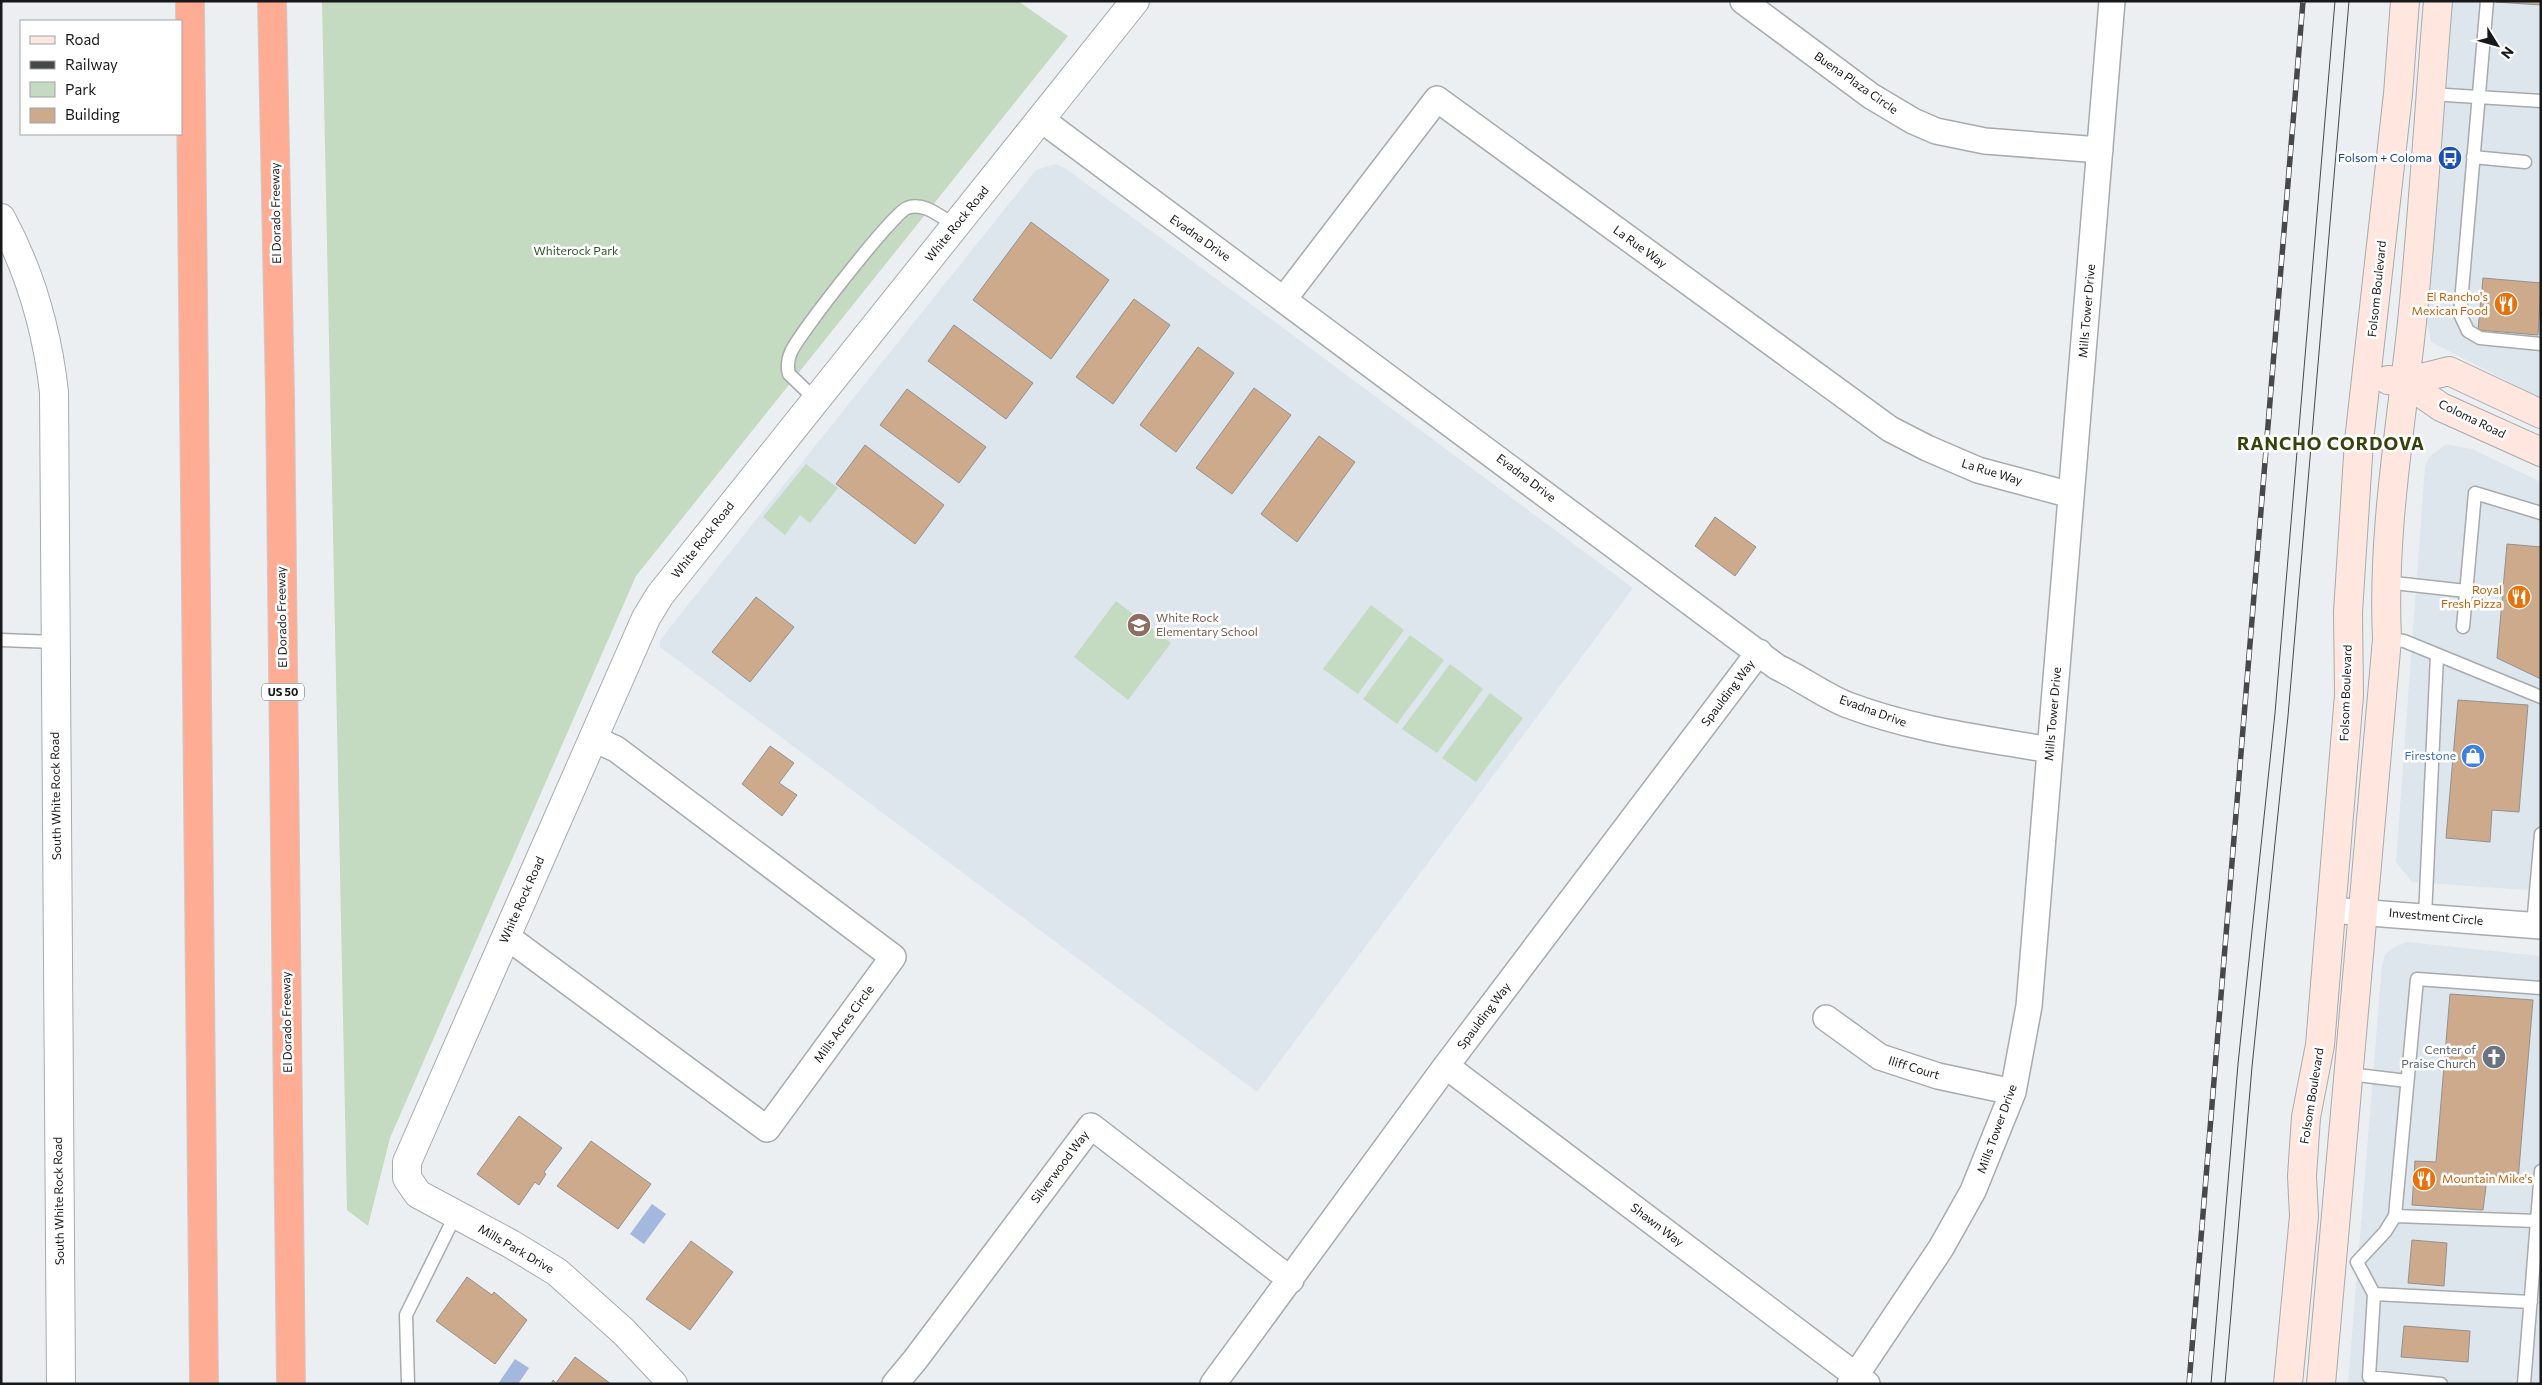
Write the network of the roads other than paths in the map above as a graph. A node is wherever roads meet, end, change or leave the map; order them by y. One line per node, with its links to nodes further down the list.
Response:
1 (190, 1): 61 (highway)
2 (272, 1): 62 (highway, El Dorado Freeway / US 50)
3 (1135, 1): 12 (street, White Rock Road)
4 (1744, 1): 13 (street, Buena Plaza Circle)
5 (2112, 1): 13 (street, Mills Tower Drive)
6 (2405, 1): 20 (main road, Folsom Boulevard)
7 (2438, 1): 9 (main road)
8 (2487, 1): 10 (lane)
9 (2430, 94): 10 (lane); 21 (main road)
10 (2478, 96): 11 (lane); 14 (lane)
11 (2541, 101)
12 (1042, 120): 17 (street, White Rock Road); 18 (street, Evadna Drive)
13 (2100, 150): 25 (street, Mills Tower Drive)
14 (2473, 157): 15 (lane); 19 (lane)
15 (2525, 162)
16 (1, 218): 32 (street, South White Rock Road)
17 (956, 226): 22 (street, White Rock Road); 22 (lane)
18 (1284, 299): 25 (street, La Rue Way); 33 (street, Evadna Drive)
19 (2541, 344)
20 (2366, 377): 21 (main road, Coloma Road); 39 (main road, Folsom Boulevard)
21 (2405, 382): 23 (main road, Coloma Road); 24 (main road, Coloma Road); 27 (main road)
22 (816, 398): 36 (street, White Rock Road)
23 (2541, 414)
24 (2541, 452)
25 (2071, 495): 37 (street, Mills Tower Drive)
26 (2541, 513): 28 (lane)
27 (2385, 582): 28 (lane); 30 (main road)
28 (2466, 591): 29 (lane)
29 (2463, 627)
30 (2386, 639): 34 (lane); 40 (main road)
31 (1, 640): 32 (lane)
32 (55, 642): 60 (street, South White Rock Road)
33 (1759, 652): 37 (street, Evadna Drive); 46 (street, Spaulding Way)
34 (2438, 655): 35 (lane); 41 (lane)
35 (2541, 697)
36 (594, 739): 43 (street, White Rock Road); 43 (street, Mills Acres Circle)
37 (2050, 750): 49 (street, Mills Tower Drive)
38 (2541, 834): 42 (lane)
39 (2330, 910): 40 (street, Investment Circle); 67 (main road, Folsom Boulevard)
40 (2362, 911): 41 (street, Investment Circle); 47 (main road)
41 (2425, 918): 42 (street, Investment Circle)
42 (2537, 926)
43 (506, 936): 50 (street, White Rock Road)
44 (2541, 988): 48 (lane)
45 (1826, 1018): 49 (street, Iliff Court)
46 (1446, 1066): 56 (street, Spaulding Way); 59 (street, Shawn Way)
47 (2349, 1074): 48 (lane); 55 (main road)
48 (2407, 1080): 53 (lane)
49 (2012, 1092): 59 (street, Mills Tower Drive)
50 (407, 1162): 52 (street, Mills Park Drive)
51 (2541, 1171): 54 (lane)
52 (456, 1214): 63 (lane); 64 (street, Mills Park Drive)
53 (2395, 1216): 54 (lane); 55 (lane)
54 (2537, 1220): 58 (lane)
55 (2344, 1261): 57 (lane); 68 (main road)
56 (1291, 1280): 65 (street, Silverwood Way); 66 (street, Spaulding Way)
57 (2374, 1294): 58 (lane); 69 (lane)
58 (2531, 1302): 70 (lane)
59 (1858, 1381)
60 (61, 1384)
61 (204, 1384)
62 (292, 1384)
63 (408, 1384)
64 (672, 1384)
65 (895, 1384)
66 (1213, 1384)
67 (2288, 1384)
68 (2321, 1384)
69 (2441, 1384)
70 (2524, 1384)

